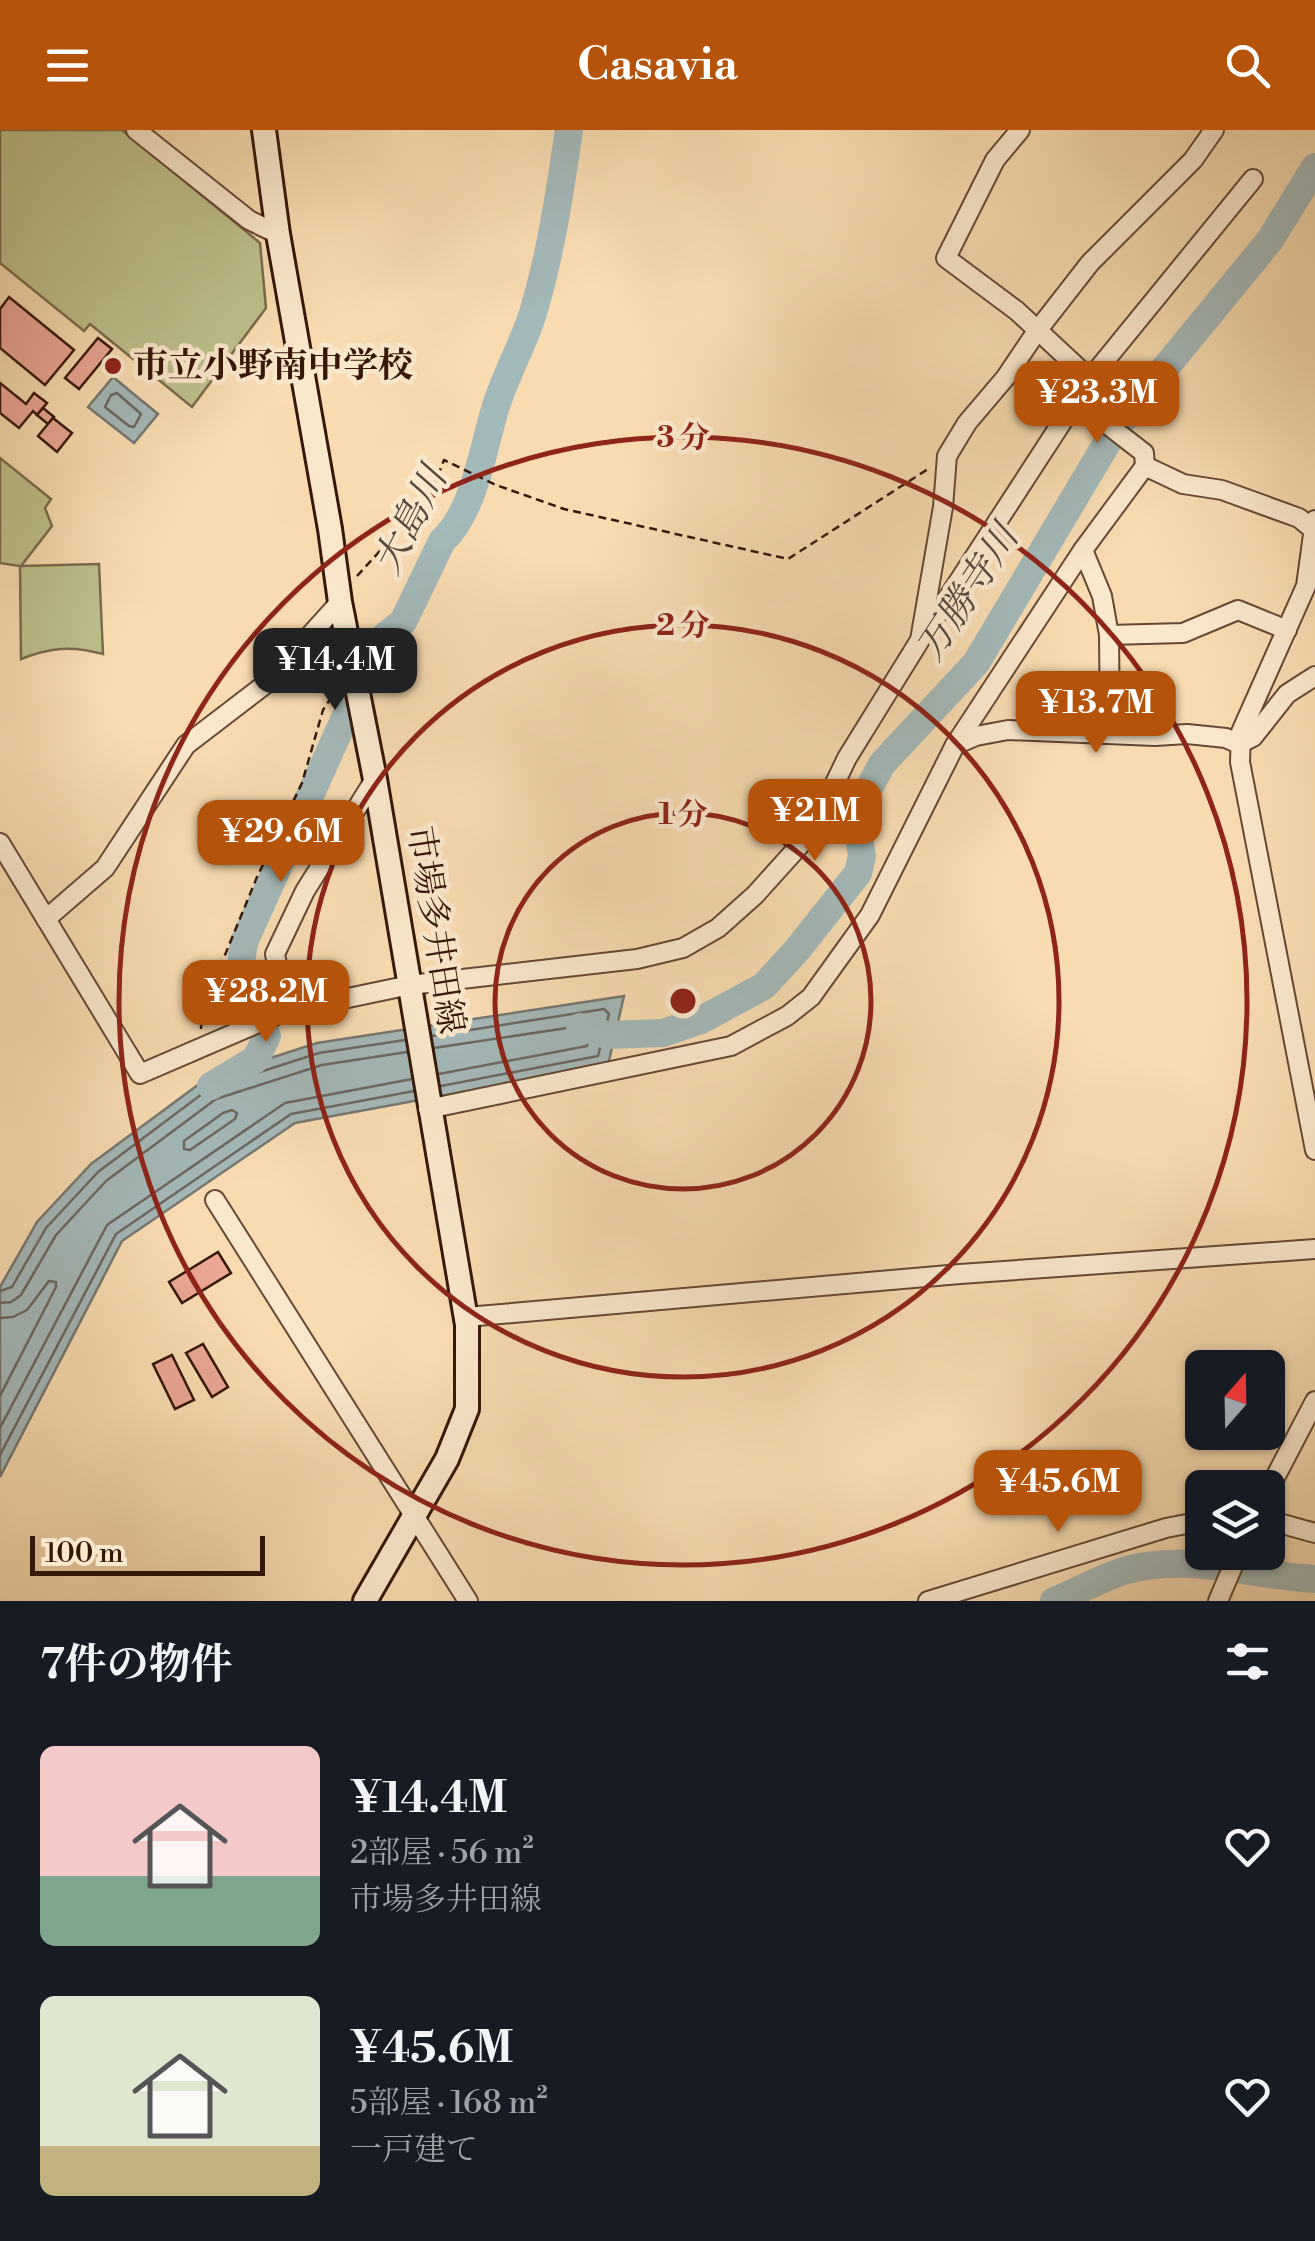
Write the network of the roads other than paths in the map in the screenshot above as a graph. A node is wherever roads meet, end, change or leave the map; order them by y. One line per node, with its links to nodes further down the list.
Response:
1 (136, 130): 6 (street)
2 (264, 130): 6 (main road, 市場多井田線)
3 (1020, 130): 7 (street)
4 (1214, 130): 7 (street)
5 (1253, 179): 8 (street)
6 (278, 234): 14 (main road, 市場多井田線)
7 (1037, 331): 8 (street); 17 (street)
8 (1090, 379): 9 (street)
9 (1078, 402): 10 (street); 17 (street)
10 (1145, 460): 12 (street); 13 (street)
11 (1315, 520): 12 (street)
12 (1314, 530): 15 (street)
13 (1083, 550): 16 (street); 21 (street)
14 (340, 602): 22 (main road, 市場多井田線); 24 (street)
15 (1287, 630): 16 (street); 20 (street)
16 (1109, 634): 19 (street)
17 (920, 640): 25 (street)
18 (1315, 676): 20 (street)
19 (1110, 733): 20 (street); 21 (street)
20 (1239, 744): 28 (street)
21 (954, 745): 27 (street)
22 (374, 779): 25 (main road, 市場多井田線); 26 (street)
23 (0, 843): 24 (street)
24 (46, 920): 26 (street)
25 (411, 991): 26 (street); 27 (main road, 市場多井田線)
26 (286, 1011)
27 (427, 1101): 31 (main road, 市場多井田線)
28 (1315, 1150)
29 (215, 1200): 34 (street)
30 (1315, 1249): 31 (street)
31 (466, 1317): 34 (main road, 市場多井田線)
32 (1315, 1402): 33 (street)
33 (1279, 1470)
34 (415, 1512): 39 (main road, 市場多井田線); 40 (street)
35 (1185, 1524): 41 (street)
36 (1285, 1525): 37 (street)
37 (1315, 1533)
38 (1231, 1570): 42 (street)
39 (364, 1601)
40 (468, 1601)
41 (928, 1601)
42 (1218, 1601)

